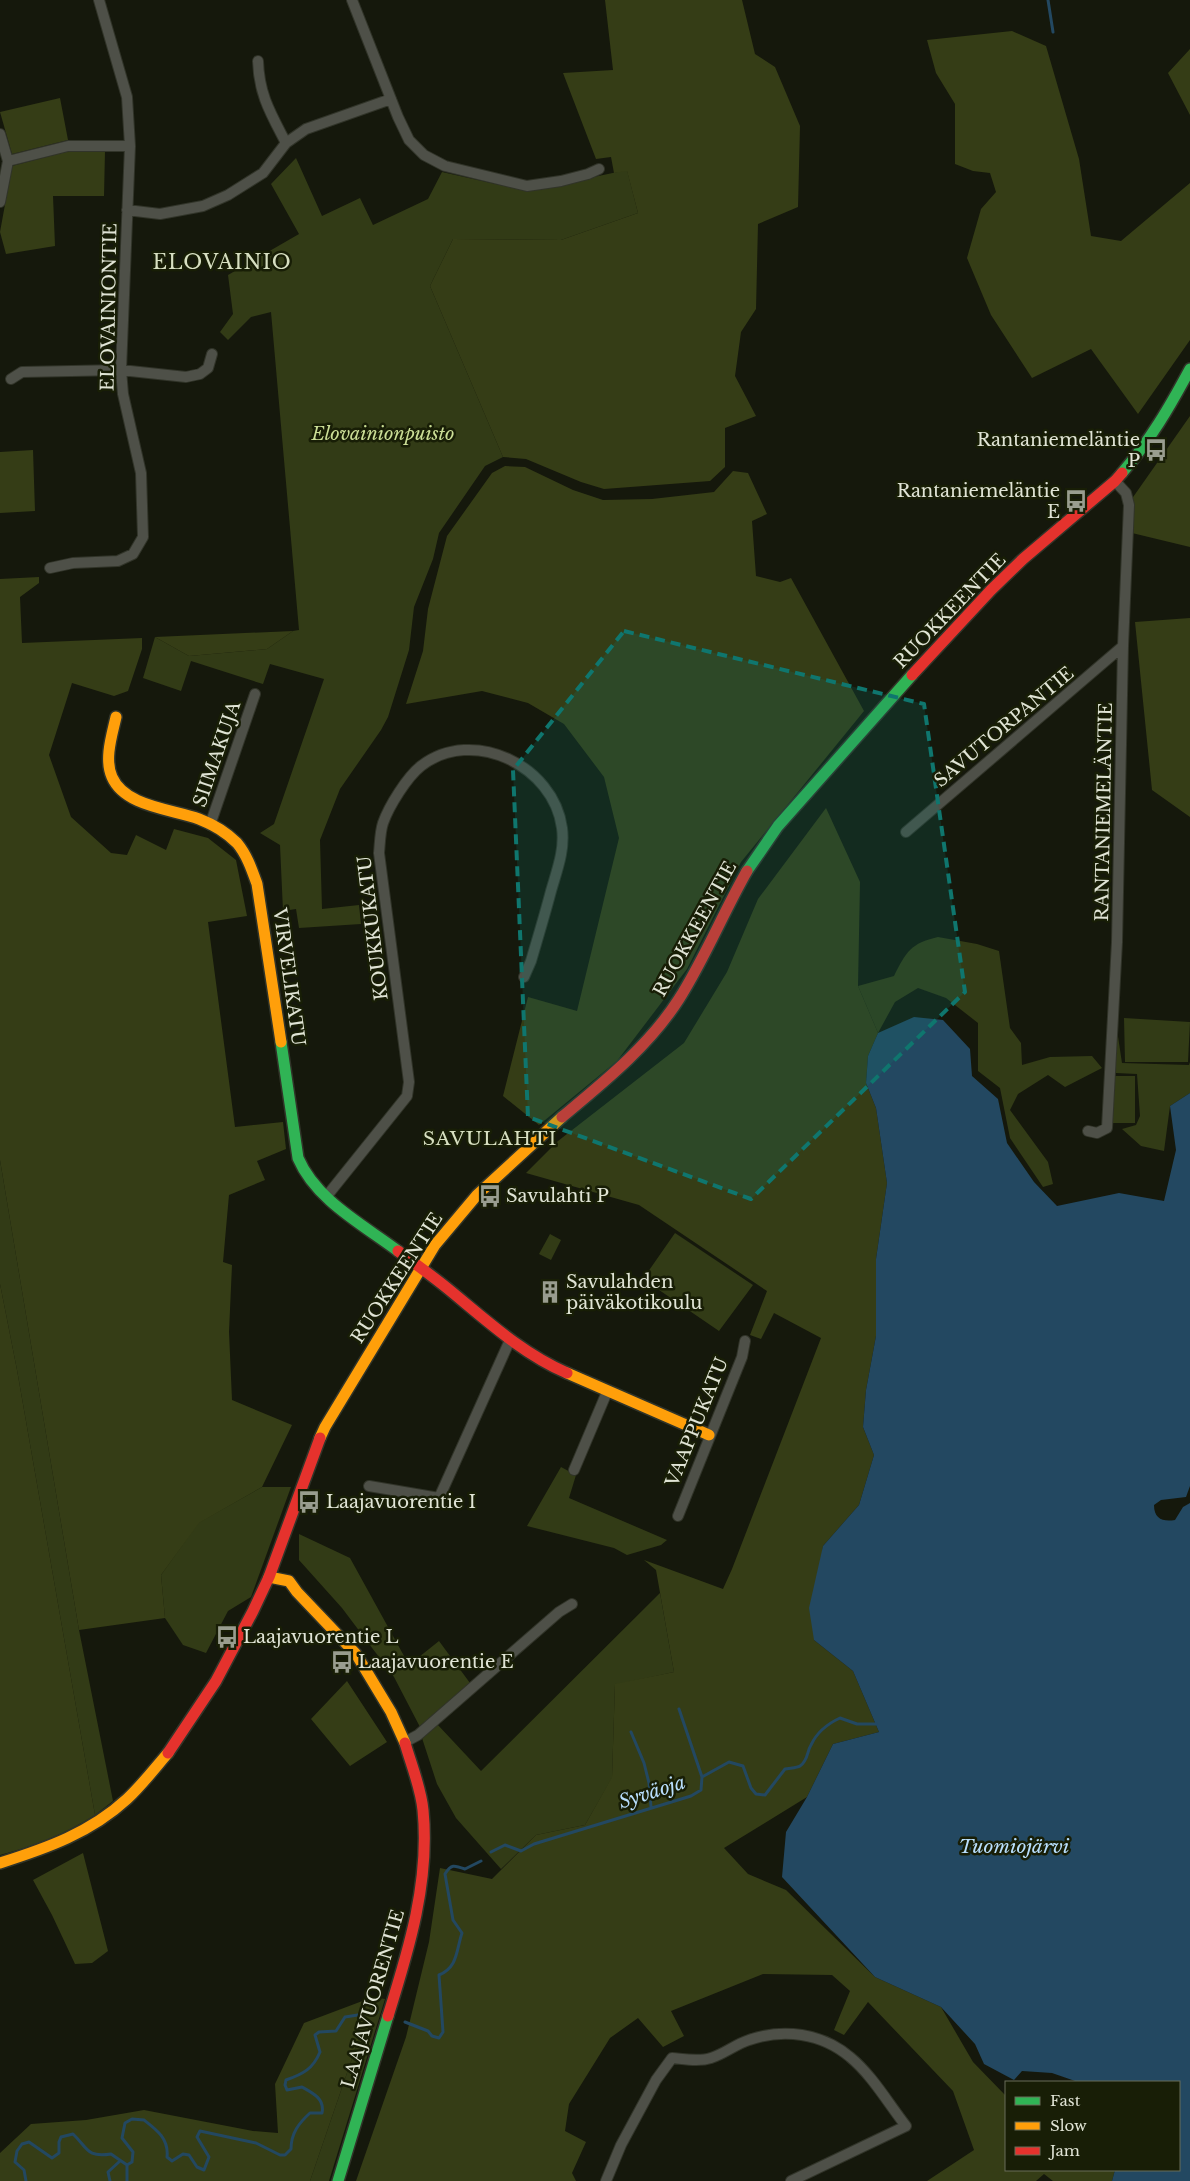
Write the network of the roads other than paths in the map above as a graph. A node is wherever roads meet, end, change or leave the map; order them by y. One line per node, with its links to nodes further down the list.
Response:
1 (99, 0): 7 (street, ELOVAINIONTIE)
2 (352, 0): 4 (street)
3 (258, 61): 6 (street)
4 (391, 98): 6 (street); 9 (street)
5 (0, 134): 8 (street)
6 (286, 142): 11 (street)
7 (130, 146): 8 (street); 11 (street, ELOVAINIONTIE)
8 (8, 161): 10 (street)
9 (599, 169)
10 (0, 202)
11 (127, 210): 13 (street, ELOVAINIONTIE)
12 (212, 354): 13 (street)
13 (121, 370): 15 (street); 17 (street, ELOVAINIONTIE)
14 (1190, 370): 16 (street, RUOKKEENTIE)
15 (11, 379)
16 (1115, 481): 18 (street, RANTANIEMELÄNTIE); 26 (street, RUOKKEENTIE)
17 (50, 568)
18 (1124, 646): 22 (street, SAVUTORPANTIE); 24 (street, RANTANIEMELÄNTIE)
19 (255, 694): 21 (street, SIIMAKUJA)
20 (116, 717): 21 (street, VIRVELIKATU)
21 (210, 825): 25 (street, VIRVELIKATU)
22 (906, 832)
23 (524, 977): 25 (street, KOUKKUKATU)
24 (1088, 1131)
25 (326, 1197): 26 (street, VIRVELIKATU)
26 (420, 1269): 27 (street, VIRVELIKATU); 34 (street, RUOKKEENTIE)
27 (510, 1340): 29 (street, VIRVELIKATU); 32 (street)
28 (745, 1341): 30 (street, VAAPPUKATU)
29 (607, 1392): 30 (street, VIRVELIKATU); 31 (street)
30 (709, 1435): 33 (street, VAAPPUKATU)
31 (574, 1470)
32 (369, 1486)
33 (678, 1516)
34 (269, 1577): 36 (street, LAAJAVUORENTIE); 37 (street, RUOKKEENTIE)
35 (572, 1604): 36 (street)
36 (406, 1742): 39 (street, LAAJAVUORENTIE)
37 (0, 1863)
38 (609, 2180): 40 (street)
39 (338, 2181)
40 (791, 2181)

